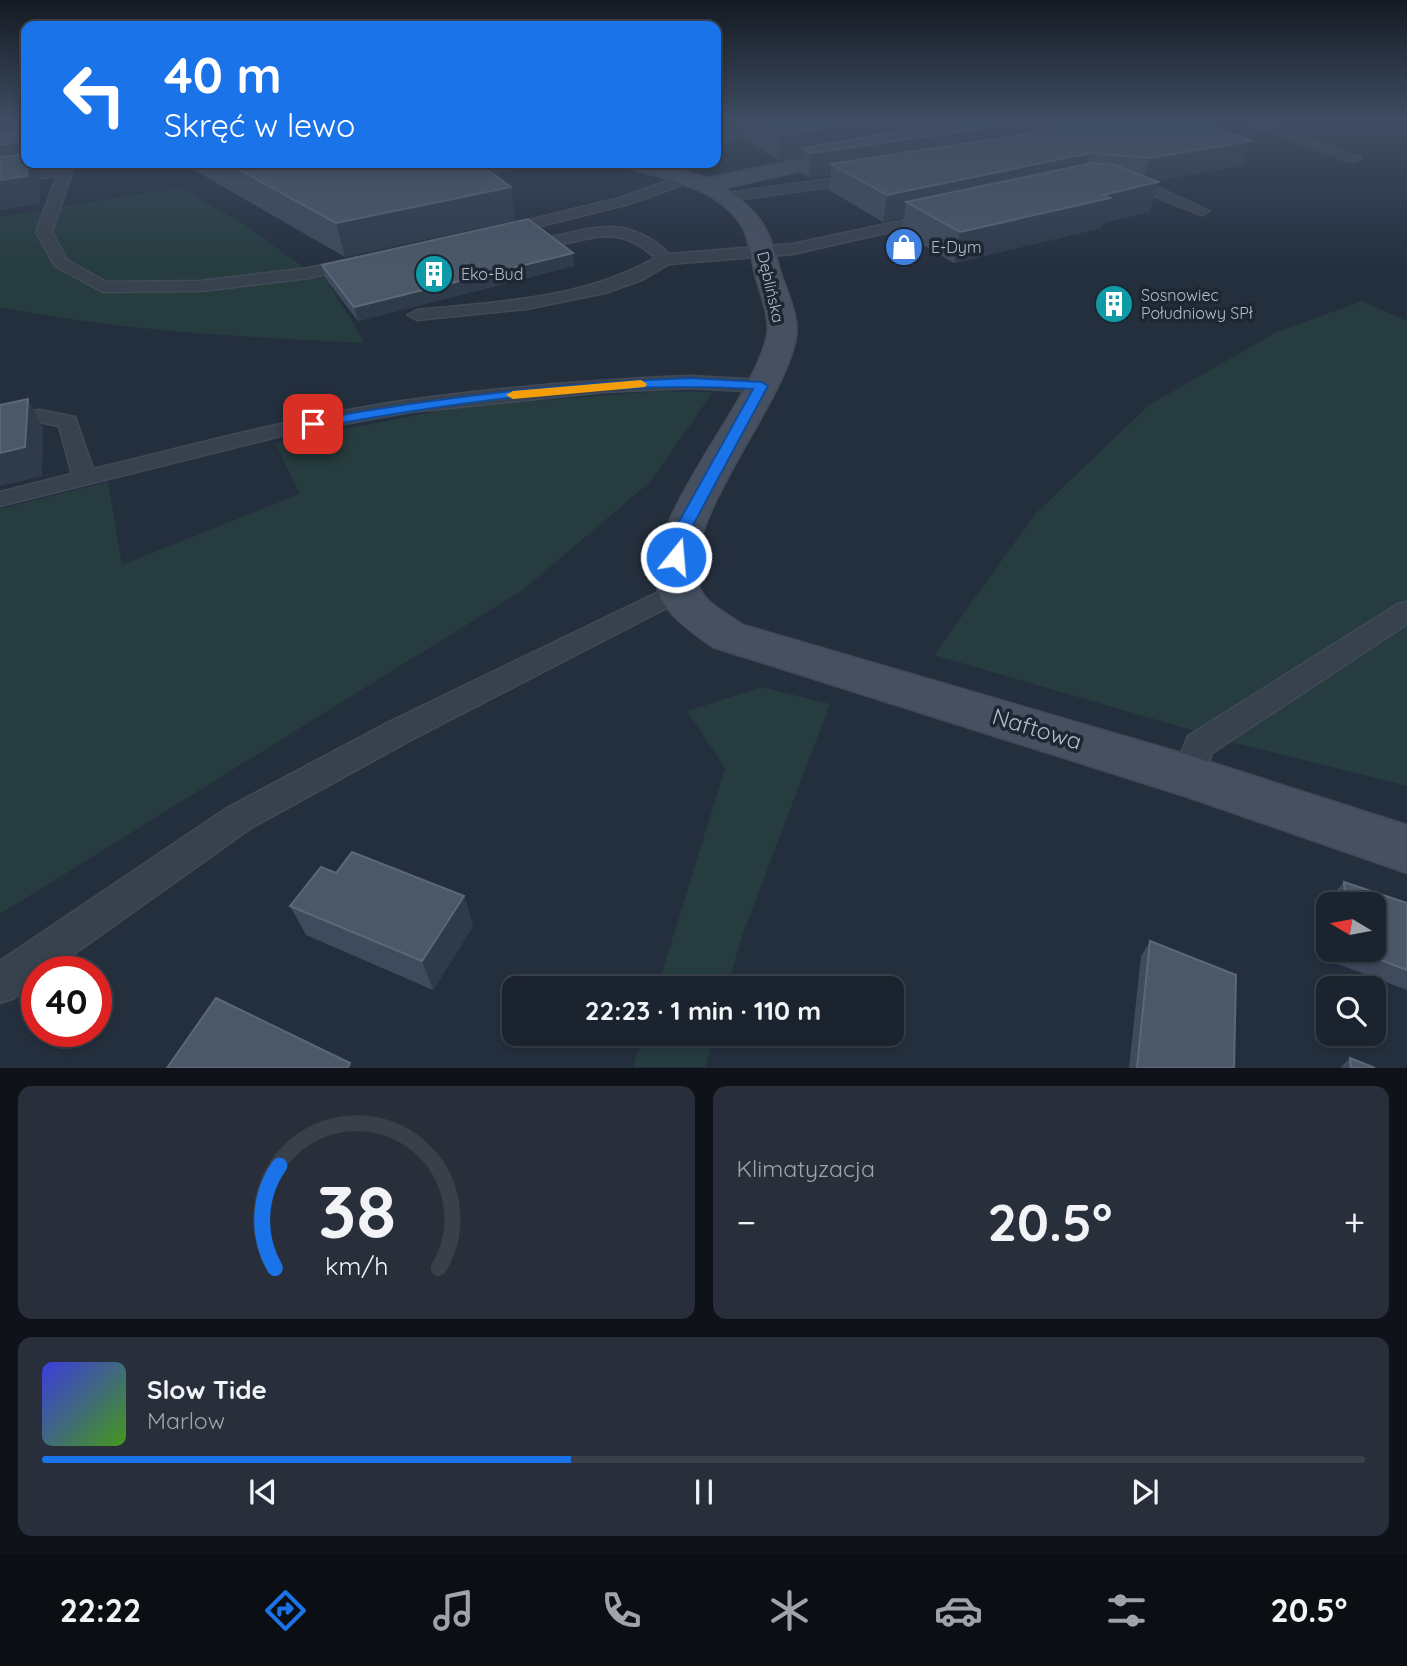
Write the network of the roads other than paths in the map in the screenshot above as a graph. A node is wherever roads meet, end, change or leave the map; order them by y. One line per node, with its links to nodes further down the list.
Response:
1 (653, 170): 6 (street)
2 (785, 170): 6 (street)
3 (880, 176): 6 (lane)
4 (0, 179): 12 (lane)
5 (1107, 186): 7 (lane)
6 (707, 187): 9 (lane); 11 (street, Dęblińska)
7 (1202, 211)
8 (952, 214): 11 (lane)
9 (491, 233)
10 (554, 241): 13 (lane)
11 (763, 252): 13 (lane); 15 (street, Dęblińska)
12 (374, 259)
13 (665, 259): 14 (lane)
14 (417, 315)
15 (762, 386): 17 (lane); 19 (street, Dęblińska)
16 (0, 424): 17 (lane)
17 (85, 479): 18 (lane)
18 (0, 499)
19 (679, 591): 21 (street, Naftowa); 23 (lane)
20 (1407, 611): 21 (lane)
21 (1188, 776): 22 (street, Naftowa)
22 (1407, 849)
23 (0, 984)

